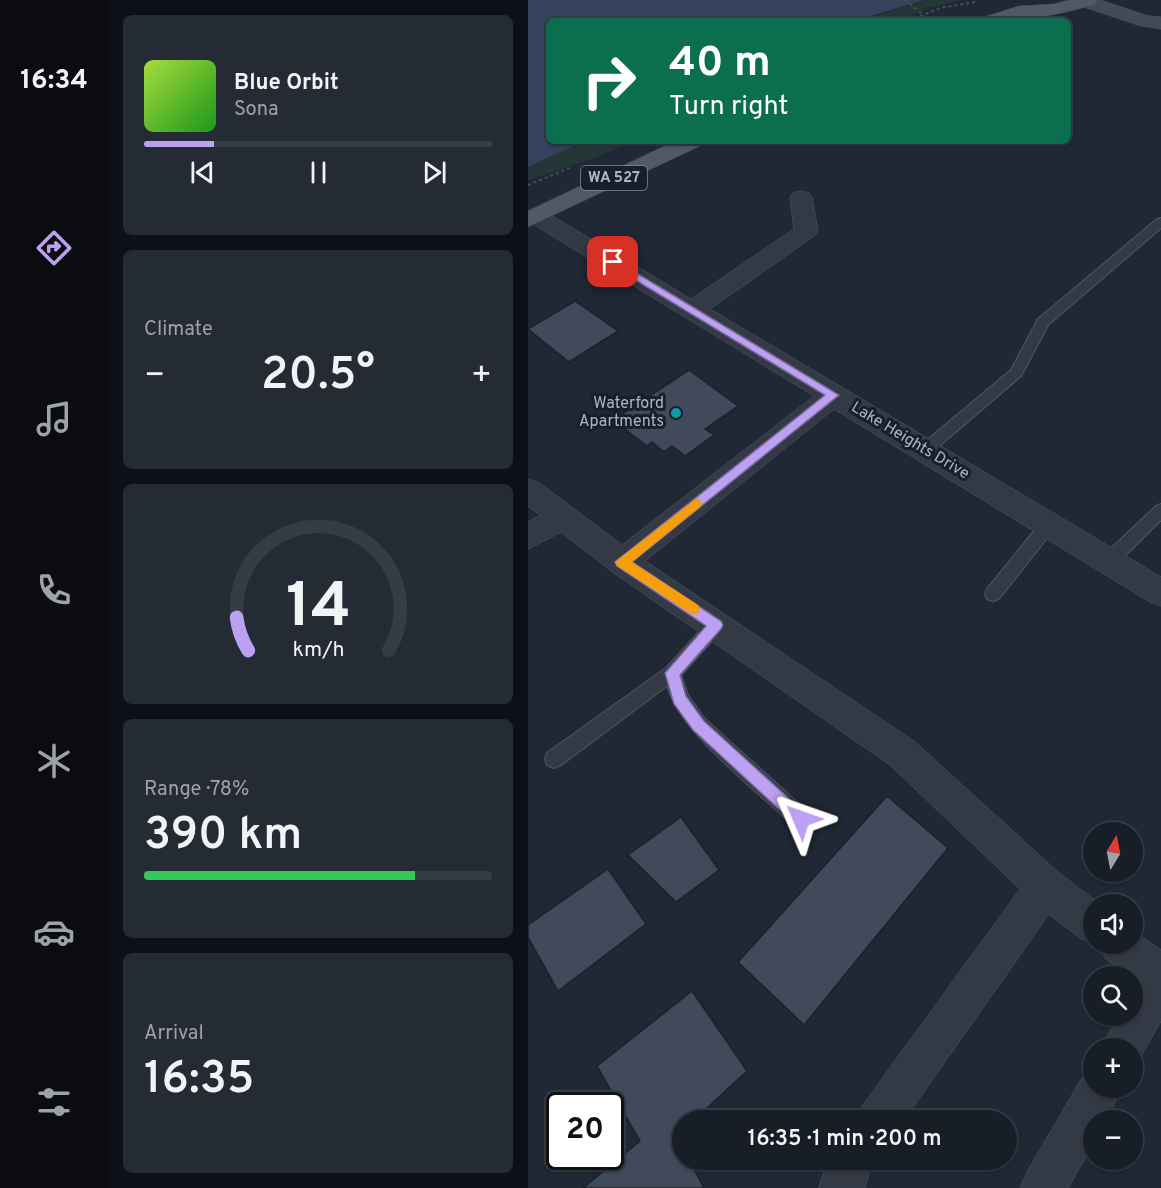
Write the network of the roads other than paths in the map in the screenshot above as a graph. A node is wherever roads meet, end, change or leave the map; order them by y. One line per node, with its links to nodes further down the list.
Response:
1 (1086, 1): 2 (main road); 4 (street)
2 (1050, 15): 3 (main road)
3 (1000, 18)
4 (1161, 23)
5 (686, 144): 7 (main road, WA 527)
6 (801, 198): 9 (street)
7 (532, 218): 9 (street, Lake Heights Drive)
8 (1161, 222): 11 (lane)
9 (692, 310): 10 (street, Lake Heights Drive)
10 (833, 395): 11 (street, Lake Heights Drive); 18 (street)
11 (925, 450): 15 (street, Lake Heights Drive)
12 (528, 490): 14 (street)
13 (1161, 510): 17 (lane)
14 (562, 517): 16 (street); 18 (street)
15 (1048, 525): 17 (street, Lake Heights Drive); 20 (lane)
16 (528, 537)
17 (1109, 561): 19 (street, Lake Heights Drive)
18 (622, 562): 21 (street)
19 (1161, 593)
20 (993, 594)
21 (716, 625): 22 (lane); 25 (street)
22 (672, 673): 23 (lane); 24 (lane)
23 (554, 759)
24 (801, 819)
25 (1045, 887): 26 (street); 32 (street)
26 (1083, 916)
27 (1133, 954): 28 (street)
28 (1161, 975)
29 (1161, 981): 30 (street)
30 (1128, 1038)
31 (1094, 1098): 35 (street)
32 (885, 1110)
33 (848, 1170): 34 (street)
34 (842, 1188)
35 (1043, 1188)

